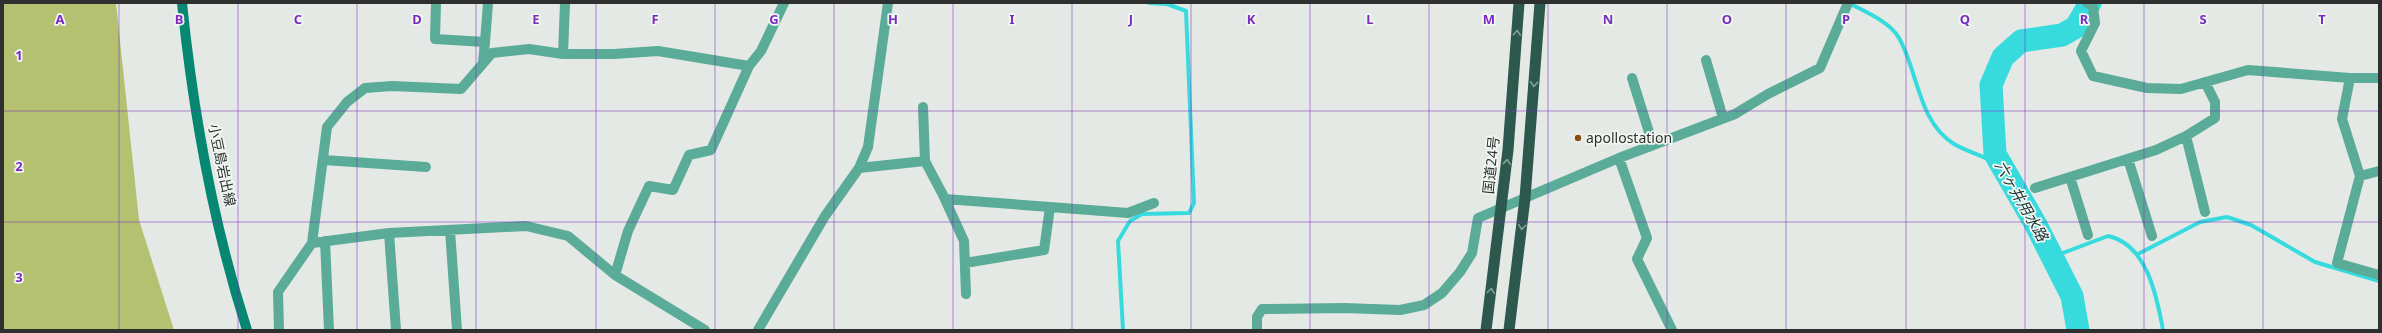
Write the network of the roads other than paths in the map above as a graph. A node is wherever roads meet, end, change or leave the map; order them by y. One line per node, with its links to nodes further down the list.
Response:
1 (182, 3): 52 (main road, 小豆島岩出線)
2 (436, 3): 13 (street)
3 (488, 3): 13 (street)
4 (565, 3): 14 (street)
5 (784, 3): 17 (street)
6 (888, 3): 31 (street)
7 (1519, 3): 40 (highway, 国道24号, one-way to 7)
8 (1540, 3): 36 (highway, one-way to 36)
9 (1848, 3): 23 (street)
10 (2087, 3): 12 (street)
11 (2099, 3): 12 (street)
12 (2094, 12): 21 (street)
13 (485, 42): 16 (street)
14 (563, 54): 16 (street); 17 (street)
15 (1706, 60): 23 (street)
16 (483, 62): 28 (street)
17 (749, 66): 49 (street)
18 (1632, 78): 25 (street)
19 (2350, 78): 20 (street); 21 (street); 33 (street)
20 (2379, 78)
21 (2205, 82): 24 (street)
22 (923, 107): 29 (street)
23 (1723, 118): 25 (street)
24 (2186, 136): 27 (street); 41 (street)
25 (1653, 145): 26 (street)
26 (1619, 158): 36 (street); 62 (street)
27 (2128, 159): 34 (street); 45 (street)
28 (324, 160): 30 (street); 47 (street)
29 (925, 161): 31 (street); 37 (street)
30 (426, 167)
31 (859, 168): 58 (street)
32 (2379, 171): 33 (street)
33 (2360, 176): 50 (street)
34 (2070, 177): 35 (street); 44 (street)
35 (2035, 188)
36 (1525, 198): 40 (street); 61 (highway, one-way to 61)
37 (945, 199): 39 (street); 48 (street)
38 (1154, 202): 39 (street)
39 (1050, 207): 48 (street)
40 (1502, 208): 59 (street); 60 (highway, 国道24号, one-way to 40)
41 (2205, 212)
42 (450, 230): 43 (street); 49 (street); 56 (street)
43 (389, 233): 46 (street); 55 (street)
44 (2088, 236)
45 (2152, 236)
46 (325, 241): 47 (street); 54 (street)
47 (312, 243): 53 (street)
48 (965, 262): 51 (street)
49 (614, 275): 57 (street)
50 (2379, 275)
51 (966, 294)
52 (247, 330)
53 (279, 330)
54 (329, 330)
55 (396, 330)
56 (457, 330)
57 (705, 330)
58 (758, 330)
59 (1258, 330)
60 (1486, 330)
61 (1509, 330)
62 (1672, 330)

